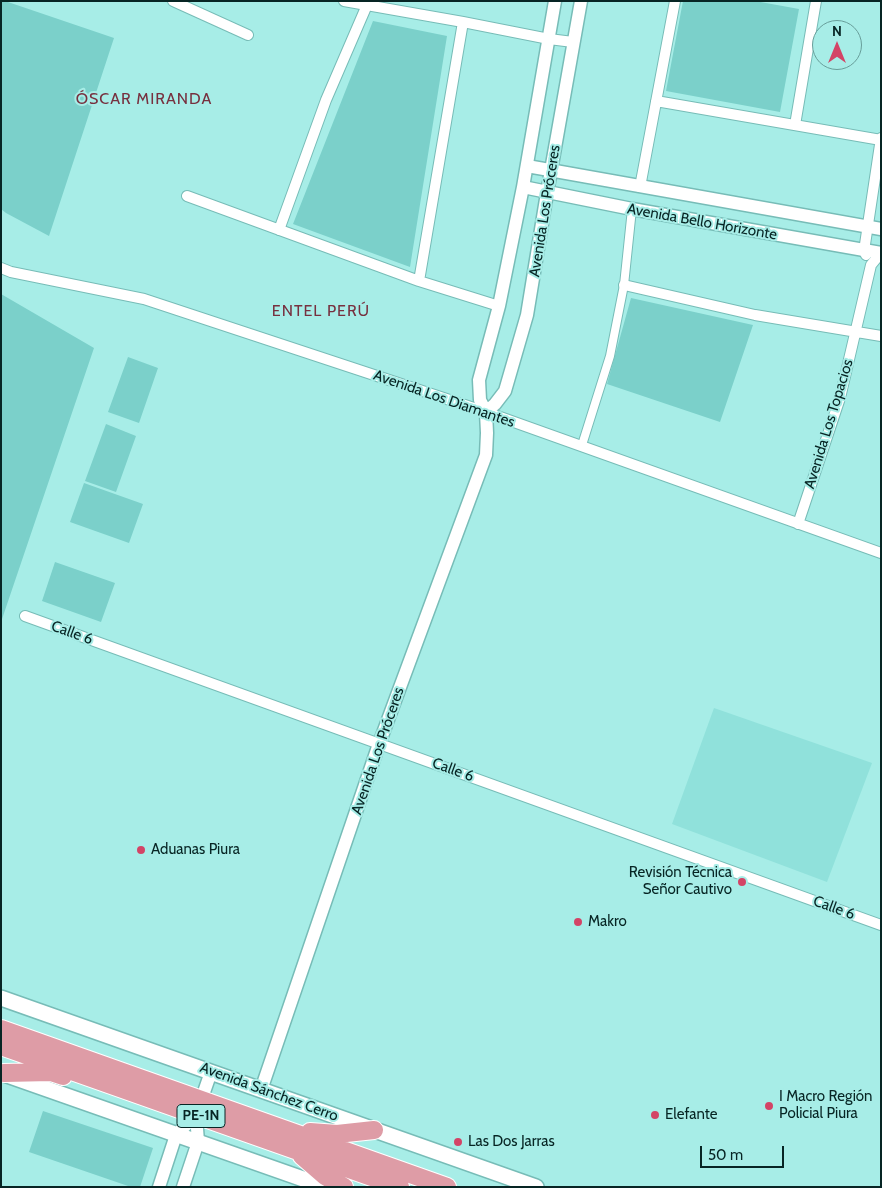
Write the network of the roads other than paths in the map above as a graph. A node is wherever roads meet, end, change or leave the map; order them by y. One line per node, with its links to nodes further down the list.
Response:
1 (173, 1): 9 (street)
2 (344, 1): 7 (street)
3 (555, 1): 10 (street, Avenida Los Próceres)
4 (581, 1): 11 (street, Avenida Los Próceres)
5 (675, 1): 12 (street)
6 (813, 2): 13 (street)
7 (367, 5): 8 (street); 23 (street)
8 (463, 22): 10 (street); 28 (street)
9 (248, 35)
10 (548, 39): 11 (street); 15 (street, Avenida Los Próceres)
11 (573, 42): 16 (street, Avenida Los Próceres)
12 (656, 101): 13 (street); 17 (street)
13 (795, 125): 14 (street)
14 (881, 139): 22 (street)
15 (528, 166): 16 (street, Avenida Bello Horizonte); 18 (street, Avenida Los Próceres)
16 (551, 171): 17 (street, Avenida Bello Horizonte); 19 (street, Avenida Los Próceres)
17 (640, 187): 22 (street, Avenida Bello Horizonte)
18 (523, 188): 19 (street, Avenida Bello Horizonte); 30 (street, Avenida Los Próceres)
19 (547, 192): 21 (street, Avenida Bello Horizonte); 33 (street, Avenida Los Próceres)
20 (187, 196): 23 (street)
21 (632, 210): 24 (street, Avenida Bello Horizonte); 29 (street)
22 (874, 228): 24 (street)
23 (280, 230): 28 (street)
24 (864, 251): 25 (street, Avenida Bello Horizonte); 26 (street)
25 (881, 253): 26 (street, Avenida Los Topacios)
26 (871, 265): 31 (street, Avenida Los Topacios)
27 (1, 268): 33 (street, Avenida Los Diamantes)
28 (420, 281): 30 (street)
29 (624, 285): 31 (street); 34 (street)
30 (499, 306): 33 (street, Avenida Los Próceres)
31 (855, 332): 32 (street); 35 (street, Avenida Los Topacios)
32 (881, 336)
33 (486, 412): 34 (street, Avenida Los Diamantes); 38 (street, Avenida Los Próceres)
34 (582, 445): 35 (street, Avenida Los Diamantes)
35 (798, 524): 36 (street, Avenida Los Diamantes)
36 (881, 553)
37 (25, 616): 38 (street, Calle 6)
38 (379, 744): 39 (street, Calle 6); 46 (street, Avenida Los Próceres)
39 (881, 925)
40 (1, 998): 43 (main road, Avenida Sánchez Cerro)
41 (1, 1029): 47 (highway, Avenida Sánchez Cerro / PE-1N)
42 (1, 1046): 45 (highway, Avenida Sánchez Cerro / PE-1N)
43 (211, 1072): 46 (main road, Avenida Sánchez Cerro); 47 (street)
44 (3, 1073): 45 (highway); 50 (main road)
45 (98, 1080): 47 (highway, Avenida Sánchez Cerro / PE-1N)
46 (261, 1090): 49 (main road, Avenida Sánchez Cerro)
47 (199, 1108): 48 (highway, Avenida Sánchez Cerro / PE-1N); 50 (street); 51 (street); 52 (highway, Avenida Sánchez Cerro / PE-1N)
48 (278, 1127): 49 (highway); 58 (highway, Avenida Sánchez Cerro / PE-1N)
49 (374, 1130): 59 (main road, Avenida Sánchez Cerro)
50 (176, 1135): 51 (main road); 53 (street)
51 (198, 1142): 54 (street); 55 (main road)
52 (295, 1150): 56 (highway); 57 (highway, Avenida Sánchez Cerro / PE-1N)
53 (159, 1187)
54 (183, 1187)
55 (326, 1187)
56 (344, 1187)
57 (400, 1187)
58 (446, 1187)
59 (536, 1187)

